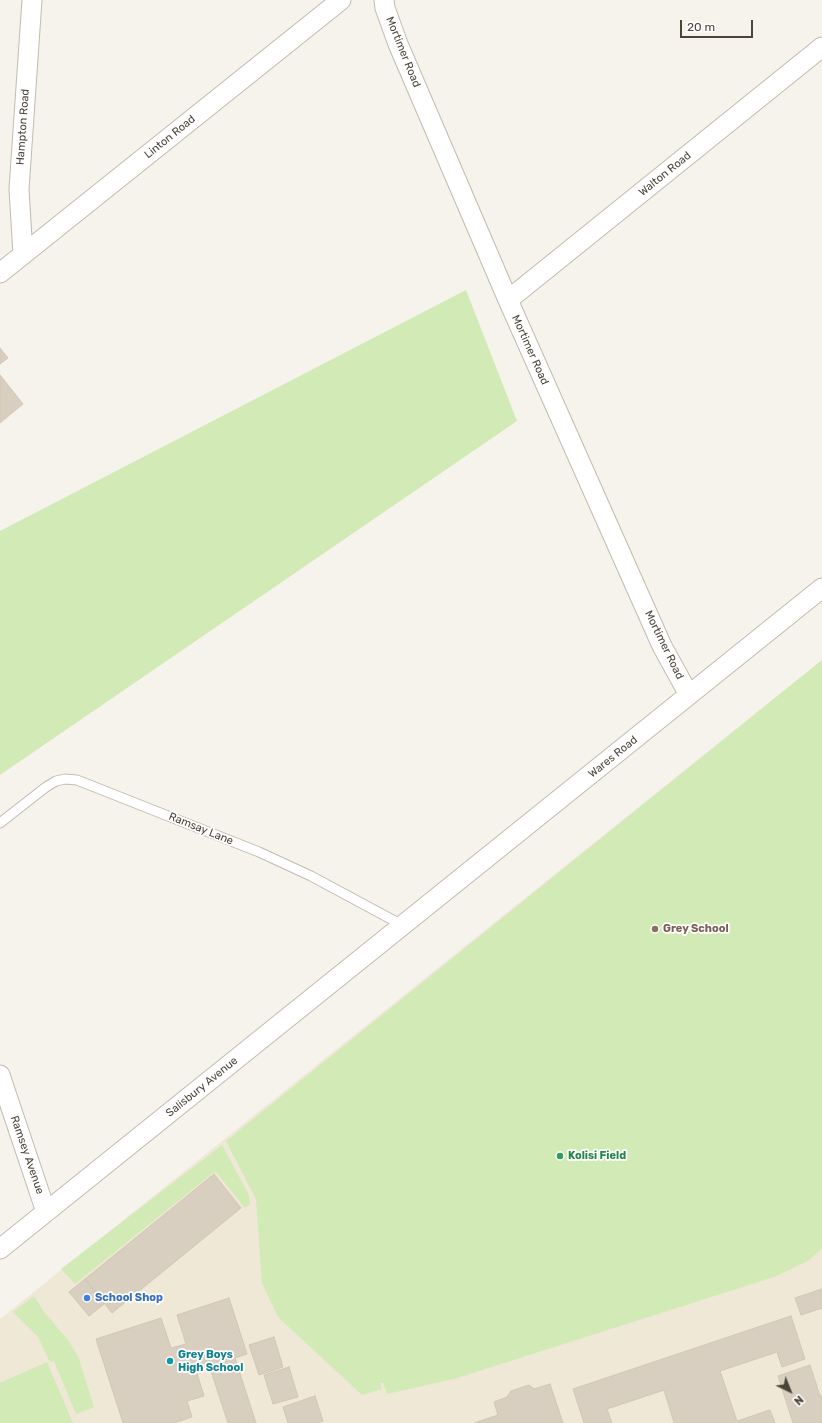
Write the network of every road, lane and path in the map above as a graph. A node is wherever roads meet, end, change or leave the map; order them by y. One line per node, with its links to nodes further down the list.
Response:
1 (32, 0): 5 (street, Hampton Road)
2 (340, 0): 5 (street, Linton Road)
3 (384, 0): 7 (street, Mortimer Road)
4 (822, 47): 7 (street, Walton Road)
5 (23, 255): 6 (street, Linton Road)
6 (0, 273)
7 (508, 300): 9 (street, Mortimer Road)
8 (822, 588): 9 (street, Wares Road)
9 (689, 695): 11 (street, Wares Road)
10 (0, 823): 11 (lane, Ramsay Lane)
11 (404, 926): 13 (street, Salisbury Avenue)
12 (0, 1075): 13 (street, Ramsey Avenue)
13 (46, 1212): 14 (street, Salisbury Avenue)
14 (0, 1249)

